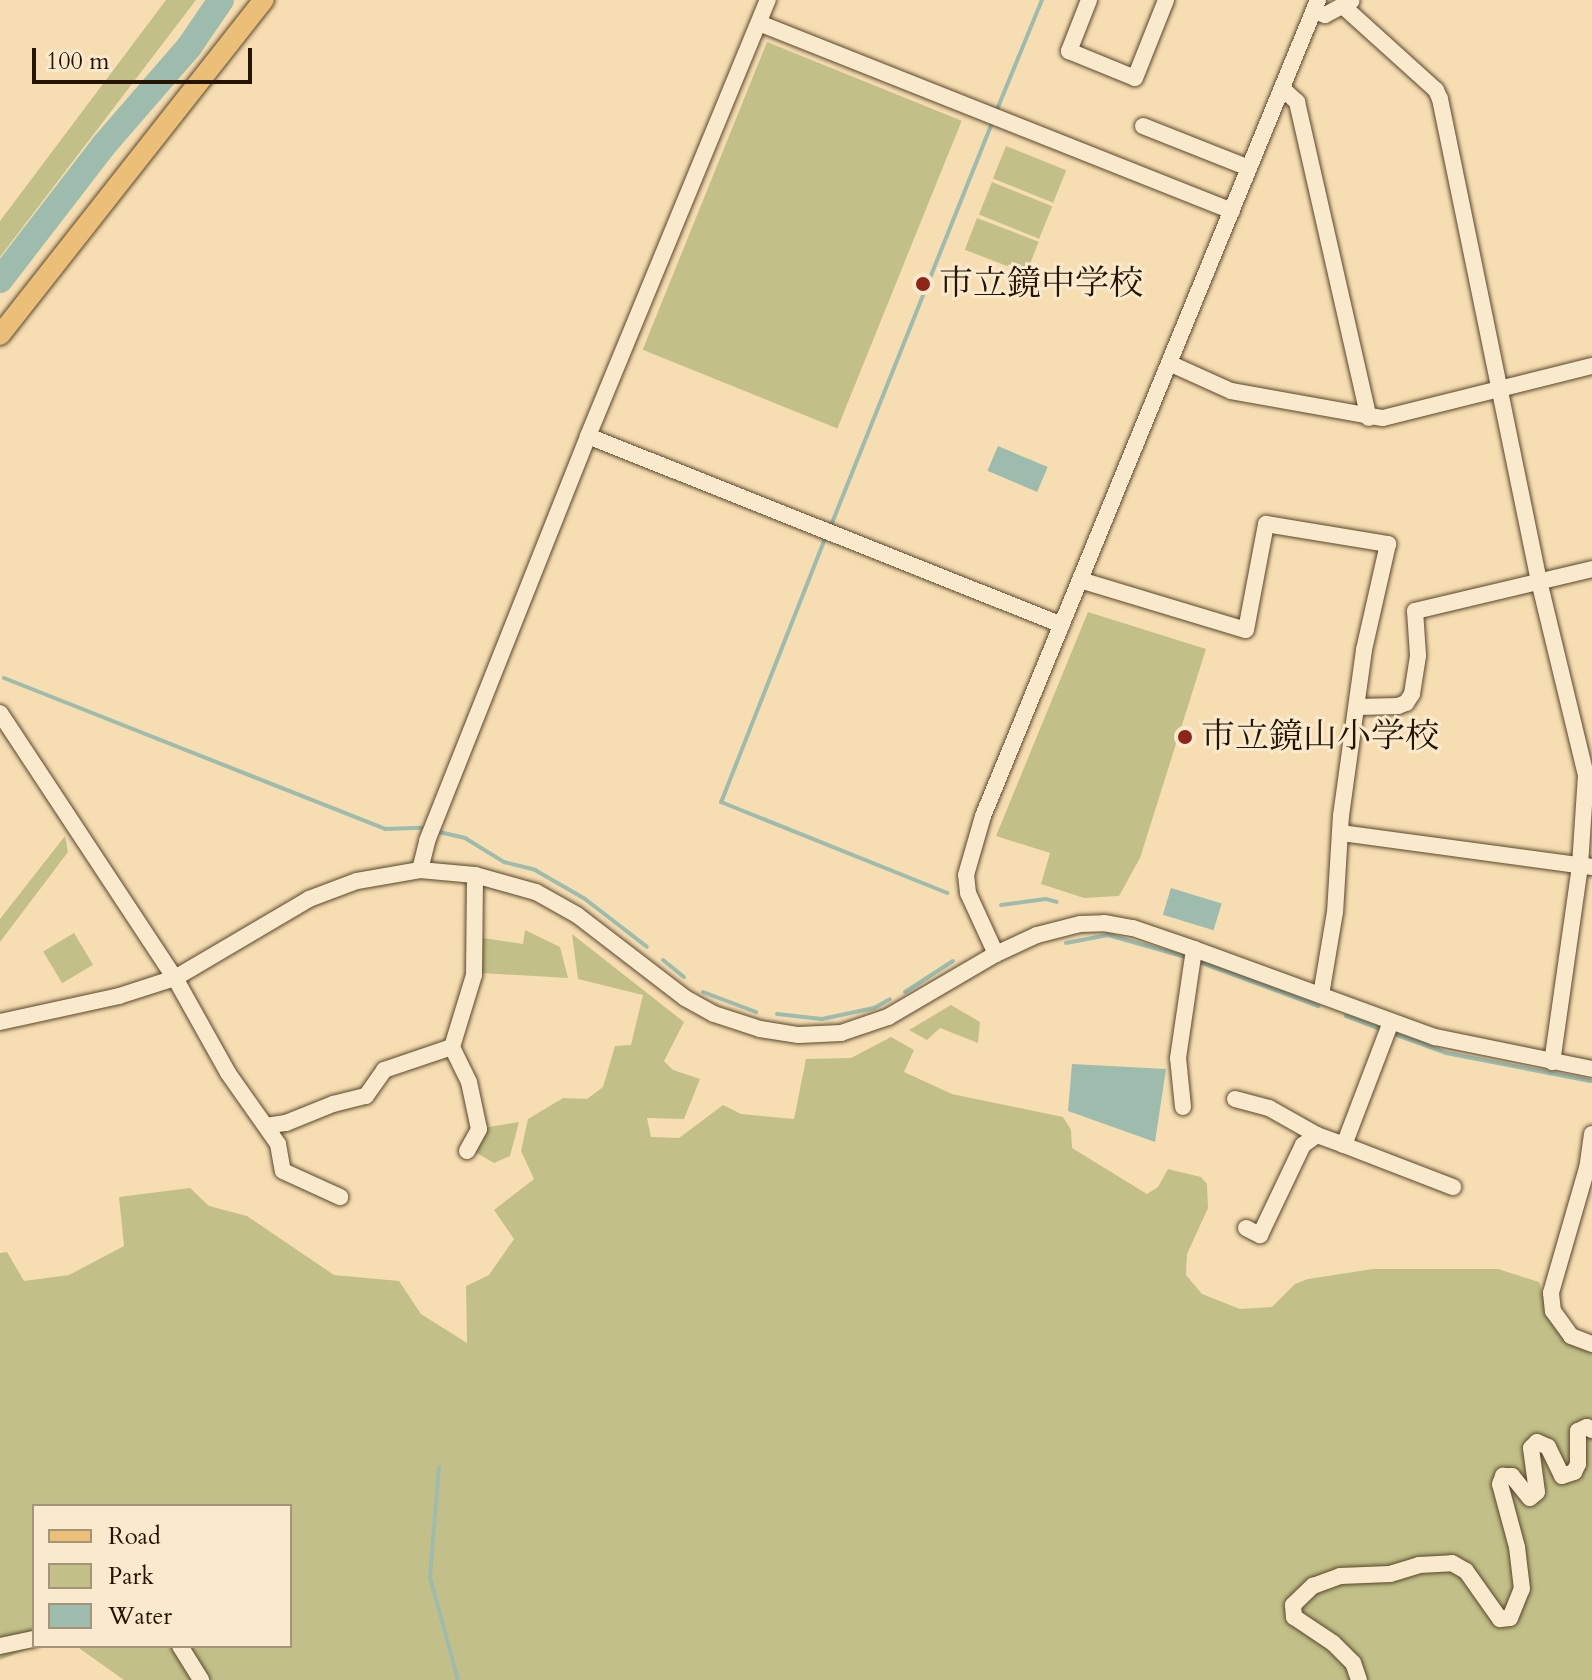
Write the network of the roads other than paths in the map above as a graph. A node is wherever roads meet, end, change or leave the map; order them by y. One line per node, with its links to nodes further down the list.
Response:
1 (768, 0): 7 (street)
2 (1089, 0): 3 (street)
3 (1166, 0)
4 (260, 1): 12 (main road)
5 (1348, 4): 6 (street); 15 (street)
6 (1316, 6): 8 (street)
7 (759, 23): 11 (street); 17 (street)
8 (1282, 88): 10 (street); 16 (street)
9 (1143, 126): 10 (street)
10 (1249, 168): 11 (street)
11 (1232, 211): 13 (street)
12 (0, 335)
13 (1169, 363): 16 (street); 19 (street)
14 (1592, 366): 15 (street)
15 (1499, 390): 16 (street); 20 (street)
16 (1369, 418)
17 (588, 436): 21 (street); 26 (street)
18 (1592, 569): 20 (street)
19 (1080, 580): 21 (street); 22 (street)
20 (1539, 581): 22 (street); 25 (street)
21 (1062, 625): 29 (street)
22 (1357, 707): 24 (street)
23 (0, 713): 30 (street)
24 (1341, 833): 25 (street); 31 (street)
25 (1586, 867): 35 (street)
26 (420, 870): 27 (street); 30 (street)
27 (475, 875): 29 (street); 34 (street)
28 (1194, 949): 29 (street); 31 (street); 38 (street)
29 (996, 954)
30 (175, 978): 32 (street); 39 (street)
31 (1321, 995): 33 (street)
32 (0, 1022)
33 (1391, 1022): 35 (street); 42 (street)
34 (452, 1047): 39 (street); 43 (street)
35 (1552, 1062): 36 (street)
36 (1592, 1069)
37 (1235, 1099): 41 (street)
38 (1183, 1107)
39 (266, 1126): 45 (street)
40 (1592, 1134): 47 (street)
41 (1317, 1135): 42 (street); 46 (street)
42 (1344, 1145): 44 (street)
43 (467, 1151)
44 (1453, 1187)
45 (340, 1197)
46 (1246, 1228)
47 (1592, 1344)
48 (1592, 1430): 53 (street)
49 (32, 1639): 50 (street)
50 (0, 1646)
51 (181, 1648): 52 (street)
52 (201, 1680)
53 (1359, 1680)

